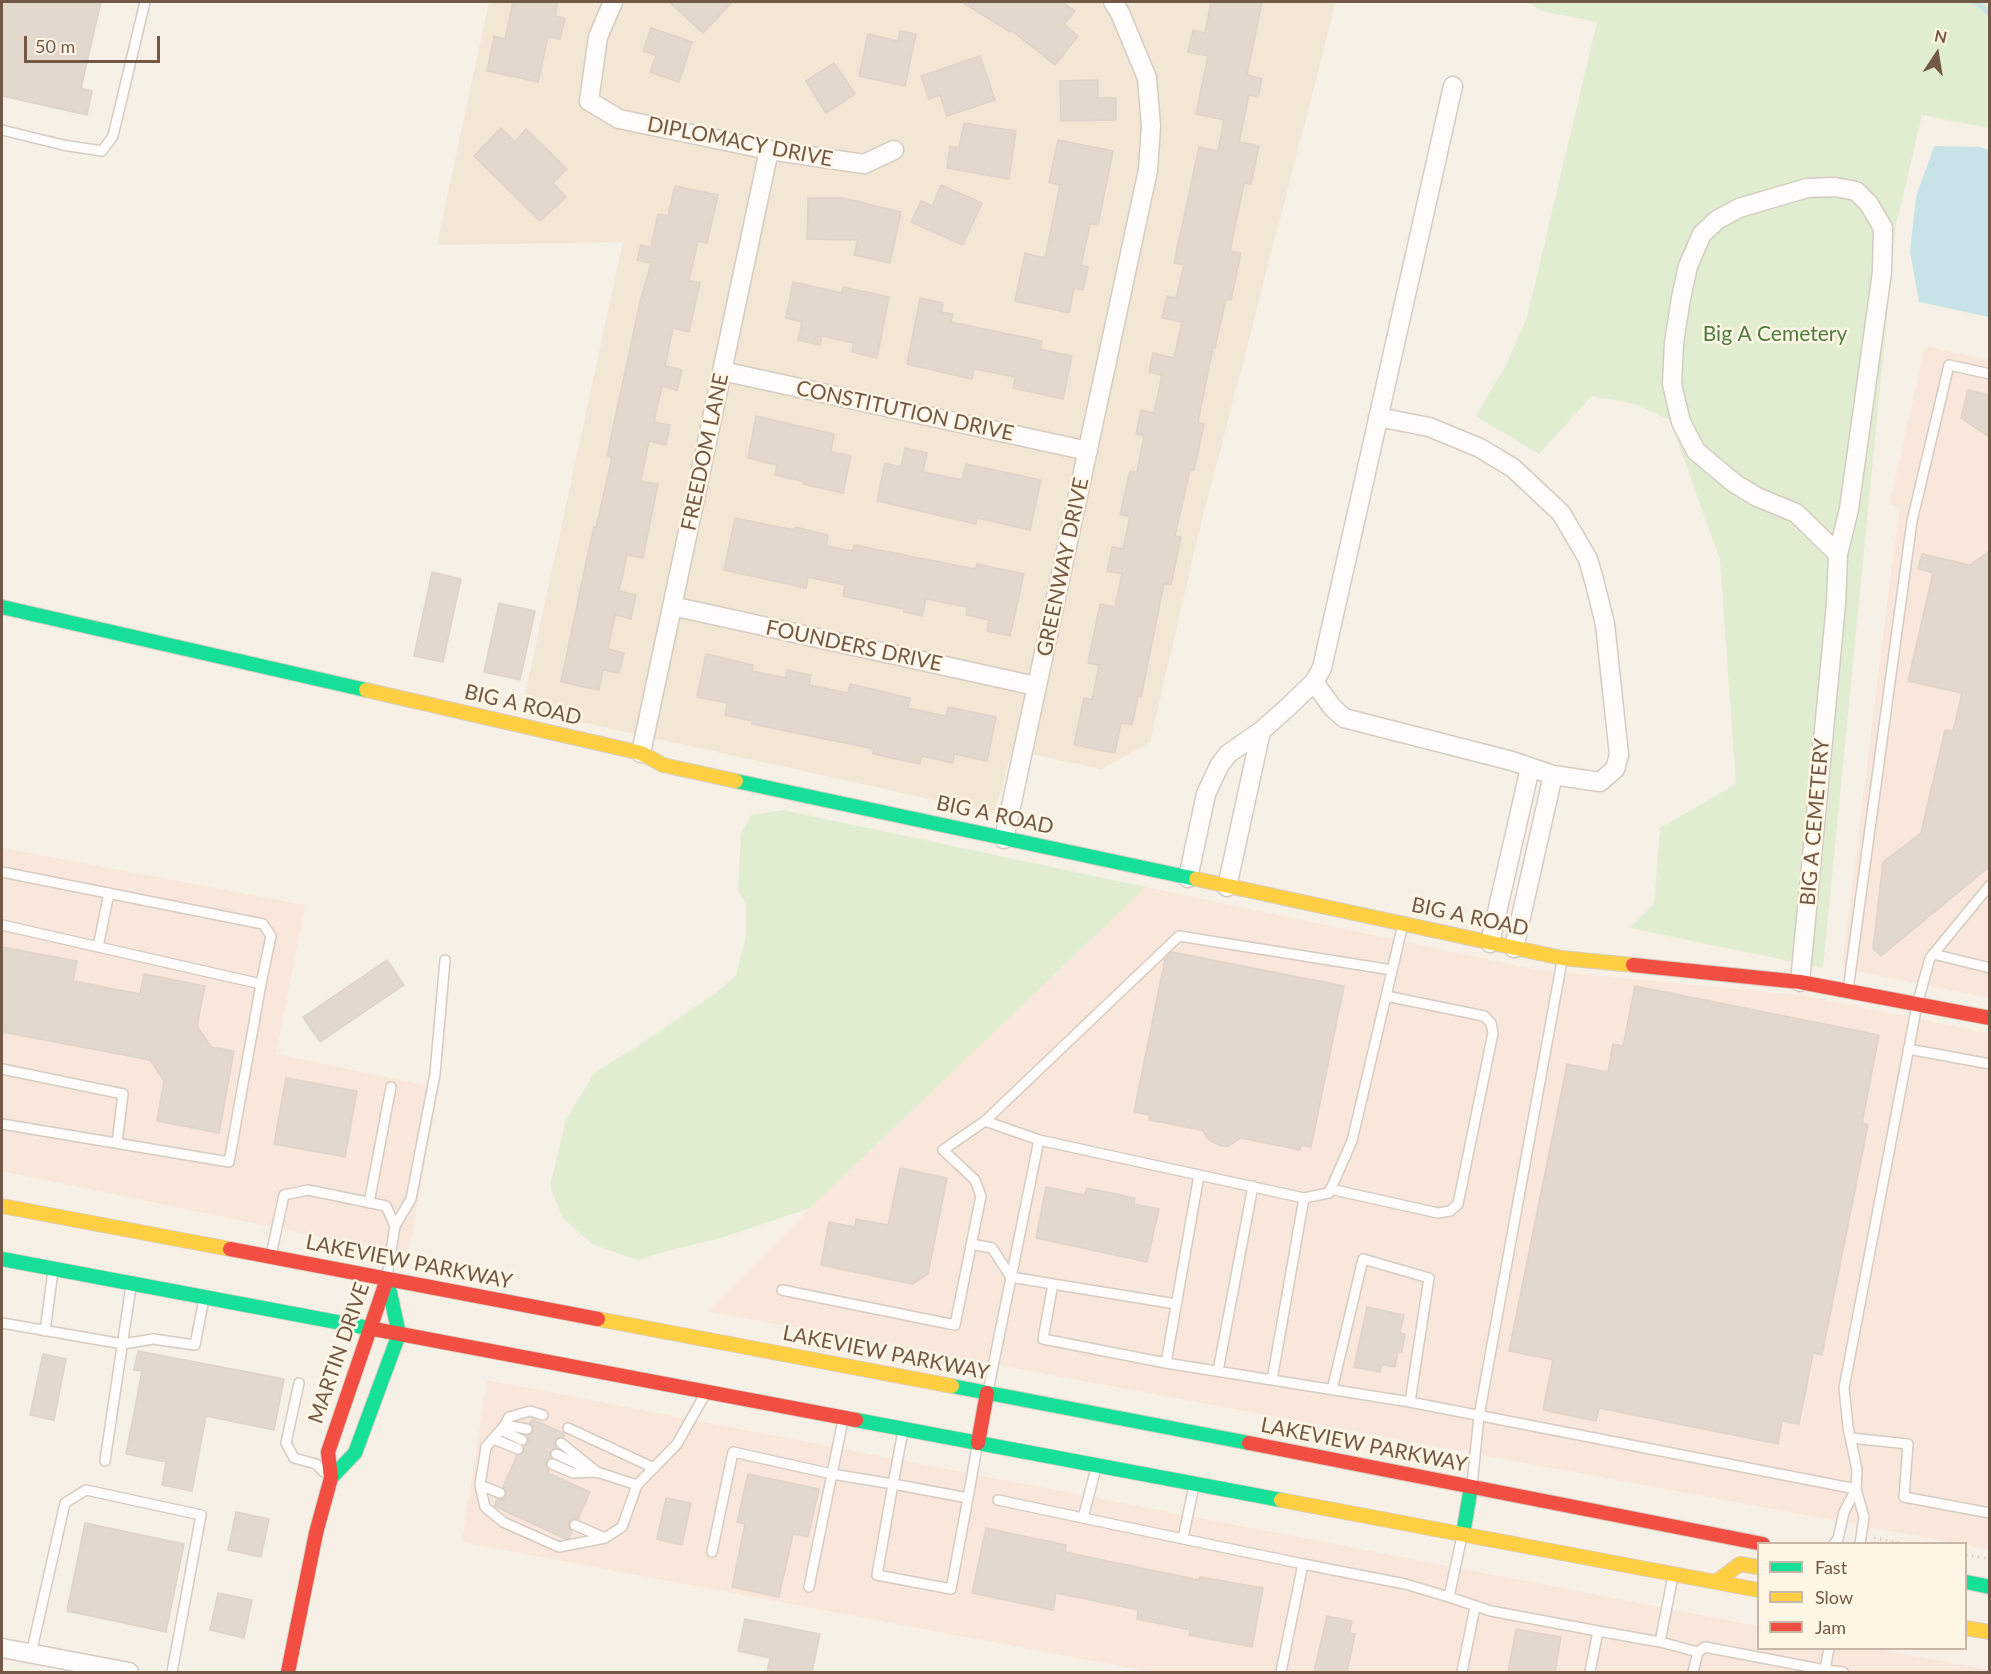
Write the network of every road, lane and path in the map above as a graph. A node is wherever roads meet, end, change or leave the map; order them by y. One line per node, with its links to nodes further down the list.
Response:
1 (145, 2): 5 (lane)
2 (613, 2): 6 (street, DIPLOMACY DRIVE)
3 (1122, 5): 11 (street, GREENWAY DRIVE)
4 (1453, 86): 10 (street)
5 (2, 130)
6 (769, 150): 7 (street, DIPLOMACY DRIVE); 8 (street, FREEDOM LANE)
7 (894, 150)
8 (722, 371): 11 (street, CONSTITUTION DRIVE); 13 (street, FREEDOM LANE)
9 (1989, 374): 39 (lane)
10 (1378, 417): 15 (street); 20 (street)
11 (1088, 451): 16 (street, GREENWAY DRIVE)
12 (1838, 554): 12 (street, BIG A CEMETERY); 37 (street, BIG A CEMETERY)
13 (672, 606): 16 (street, FOUNDERS DRIVE); 18 (street, FREEDOM LANE)
14 (2, 607): 18 (main road, BIG A ROAD)
15 (1314, 682): 17 (street); 19 (street)
16 (1036, 686): 21 (street, GREENWAY DRIVE)
17 (1261, 731): 23 (street); 25 (street)
18 (641, 753): 21 (main road, BIG A ROAD)
19 (1530, 768): 20 (street); 29 (street)
20 (1553, 775): 31 (street)
21 (1004, 839): 23 (main road, BIG A ROAD)
22 (2, 872): 26 (lane)
23 (1188, 878): 25 (main road, BIG A ROAD)
24 (1989, 885): 32 (lane)
25 (1227, 887): 27 (main road, BIG A ROAD)
26 (109, 893): 30 (lane); 38 (lane)
27 (1403, 924): 29 (main road, BIG A ROAD); 36 (lane)
28 (2, 926): 30 (lane)
29 (1490, 943): 31 (main road, BIG A ROAD)
30 (98, 947): 38 (lane)
31 (1514, 948): 33 (main road, BIG A ROAD)
32 (1933, 954): 35 (lane); 41 (lane)
33 (1562, 958): 37 (main road, BIG A ROAD); 83 (lane)
34 (446, 960): 57 (lane)
35 (1989, 968)
36 (1392, 970): 40 (lane); 47 (lane)
37 (1800, 982): 39 (main road, BIG A ROAD)
38 (261, 984): 50 (lane)
39 (1847, 991): 41 (main road, BIG A ROAD)
40 (1386, 996): 53 (lane); 53 (lane)
41 (1917, 1005): 42 (main road, BIG A ROAD); 43 (lane)
42 (1989, 1018)
43 (1908, 1049): 44 (lane); 89 (lane)
44 (1989, 1064)
45 (2, 1069): 50 (lane)
46 (391, 1087): 55 (lane)
47 (985, 1121): 49 (lane); 58 (lane)
48 (2, 1124): 50 (lane)
49 (1039, 1140): 51 (lane); 62 (lane)
50 (117, 1143)
51 (1199, 1175): 52 (lane); 68 (lane)
52 (1253, 1186): 54 (lane); 75 (lane)
53 (1330, 1189): 54 (lane)
54 (1304, 1197): 76 (lane)
55 (369, 1203): 57 (lane); 59 (lane)
56 (2, 1206): 59 (main road, LAKEVIEW PARKWAY)
57 (395, 1226): 63 (lane)
58 (971, 1245): 62 (lane); 66 (lane)
59 (270, 1257): 63 (main road, LAKEVIEW PARKWAY)
60 (2, 1259): 61 (main road)
61 (53, 1269): 64 (main road); 71 (lane)
62 (1011, 1277): 65 (lane); 80 (lane)
63 (387, 1279): 70 (main road, MARTIN DRIVE); 72 (main road, MARTIN DRIVE); 80 (main road, LAKEVIEW PARKWAY)
64 (131, 1284): 67 (main road); 73 (lane)
65 (1053, 1284): 68 (lane); 74 (lane)
66 (783, 1290)
67 (204, 1297): 70 (main road); 73 (lane)
68 (1176, 1304): 74 (lane)
69 (2, 1323): 71 (lane)
70 (370, 1329): 72 (main road); 102 (main road, MARTIN DRIVE)
71 (45, 1331): 73 (lane)
72 (399, 1334): 79 (main road); 102 (main road, MARTIN DRIVE)
73 (123, 1344): 96 (lane)
74 (1166, 1363): 75 (lane)
75 (1218, 1371): 76 (lane)
76 (1272, 1380): 78 (lane)
77 (299, 1383): 102 (lane)
78 (1332, 1390): 81 (lane); 81 (lane)
79 (707, 1392): 84 (main road); 99 (lane)
80 (987, 1393): 93 (main road); 107 (main road, LAKEVIEW PARKWAY)
81 (1410, 1402): 83 (lane)
82 (543, 1415): 85 (lane)
83 (1479, 1416): 107 (lane); 108 (lane)
84 (844, 1418): 88 (main road); 101 (lane)
85 (503, 1428): 87 (lane); 90 (lane); 91 (lane)
86 (567, 1428): 99 (lane)
87 (527, 1429)
88 (904, 1429): 93 (main road); 103 (lane)
89 (1851, 1438): 108 (lane); 112 (lane)
90 (494, 1439): 94 (lane); 105 (lane)
91 (522, 1440)
92 (561, 1443): 100 (lane)
93 (978, 1443): 98 (main road); 110 (lane)
94 (518, 1449)
95 (556, 1455): 100 (lane)
96 (105, 1461)
97 (552, 1464): 100 (lane)
98 (1097, 1465): 104 (main road); 113 (lane)
99 (654, 1468): 106 (lane)
100 (597, 1472): 106 (lane)
101 (832, 1474): 103 (lane); 123 (lane); 131 (lane)
102 (331, 1478): 147 (main road, MARTIN DRIVE)
103 (893, 1484): 110 (lane); 110 (lane)
104 (1194, 1484): 115 (main road); 116 (lane)
105 (480, 1485): 109 (lane); 118 (lane)
106 (637, 1485): 118 (lane)
107 (1471, 1487): 115 (main road); 122 (main road, LAKEVIEW PARKWAY)
108 (1856, 1489): 119 (lane); 120 (lane)
109 (500, 1493)
110 (968, 1498)
111 (998, 1500): 113 (lane)
112 (1989, 1513)
113 (1083, 1518): 116 (lane)
114 (575, 1525): 118 (lane)
115 (1462, 1534): 128 (main road); 134 (lane)
116 (1183, 1538): 126 (lane)
117 (1874, 1538): 121 (path)
118 (605, 1539)
119 (1836, 1542)
120 (1860, 1542)
121 (1894, 1542)
122 (1757, 1543)
123 (712, 1552)
124 (1967, 1555): 125 (path)
125 (1989, 1559)
126 (1303, 1564): 134 (lane); 148 (lane)
127 (1757, 1567): 129 (main road)
128 (1674, 1574): 129 (main road); 139 (lane)
129 (1716, 1582): 133 (main road)
130 (1967, 1582): 132 (main road)
131 (809, 1587)
132 (1989, 1587)
133 (1757, 1590)
134 (1449, 1597): 135 (lane)
135 (1475, 1607): 137 (lane); 149 (lane)
136 (1967, 1628): 138 (main road)
137 (1598, 1631): 139 (lane); 150 (lane)
138 (1989, 1632)
139 (1660, 1641): 142 (lane)
140 (2, 1648): 143 (street)
141 (1829, 1650): 144 (lane)
142 (1698, 1652): 144 (lane); 151 (lane)
143 (32, 1654): 145 (street); 146 (lane)
144 (1825, 1671): 152 (lane)
145 (129, 1672)
146 (172, 1672)
147 (288, 1672)
148 (1281, 1672)
149 (1462, 1672)
150 (1590, 1672)
151 (1693, 1672)
152 (1843, 1672)

